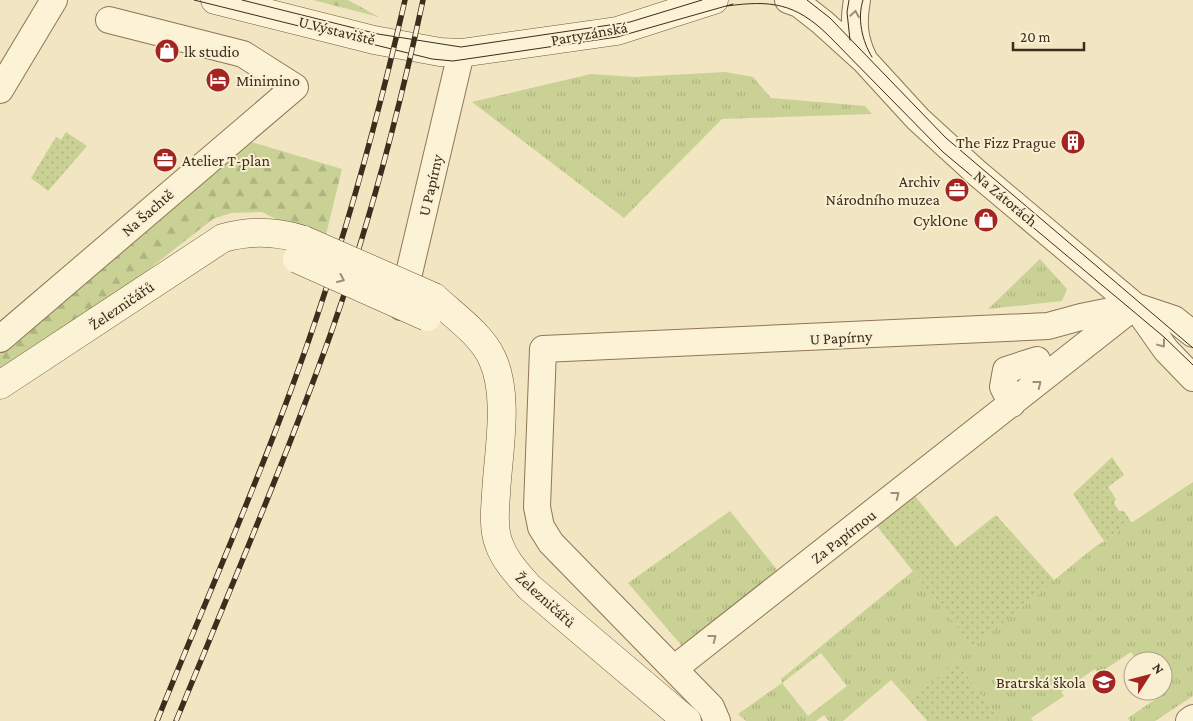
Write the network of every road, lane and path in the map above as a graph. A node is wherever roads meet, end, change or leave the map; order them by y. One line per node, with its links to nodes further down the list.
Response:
1 (54, 0): 9 (street)
2 (215, 0): 7 (main road, U Výstaviště)
3 (714, 0): 7 (main road, Partyzánská)
4 (788, 0): 8 (street, Na Zátorách)
5 (857, 0): 8 (street, Na Zátorách, one-way to 5)
6 (109, 20): 13 (street, Na Šachtě)
7 (461, 53): 11 (street, U Papírny)
8 (864, 60): 10 (street, Na Zátorách)
9 (0, 90)
10 (1135, 306): 12 (street); 15 (street, one-way to 15); 17 (street, Za Papírnou, one-way to 10); 18 (street, U Papírny)
11 (398, 317)
12 (1193, 334)
13 (0, 339)
14 (1037, 360): 17 (street)
15 (1193, 378)
16 (0, 385): 20 (main road, Železničářů, bridge)
17 (1012, 404): 18 (street, Za Papírnou, one-way to 17)
18 (675, 668): 21 (street)
19 (1193, 718): 22 (street)
20 (687, 721)
21 (717, 721)
22 (1189, 721)

